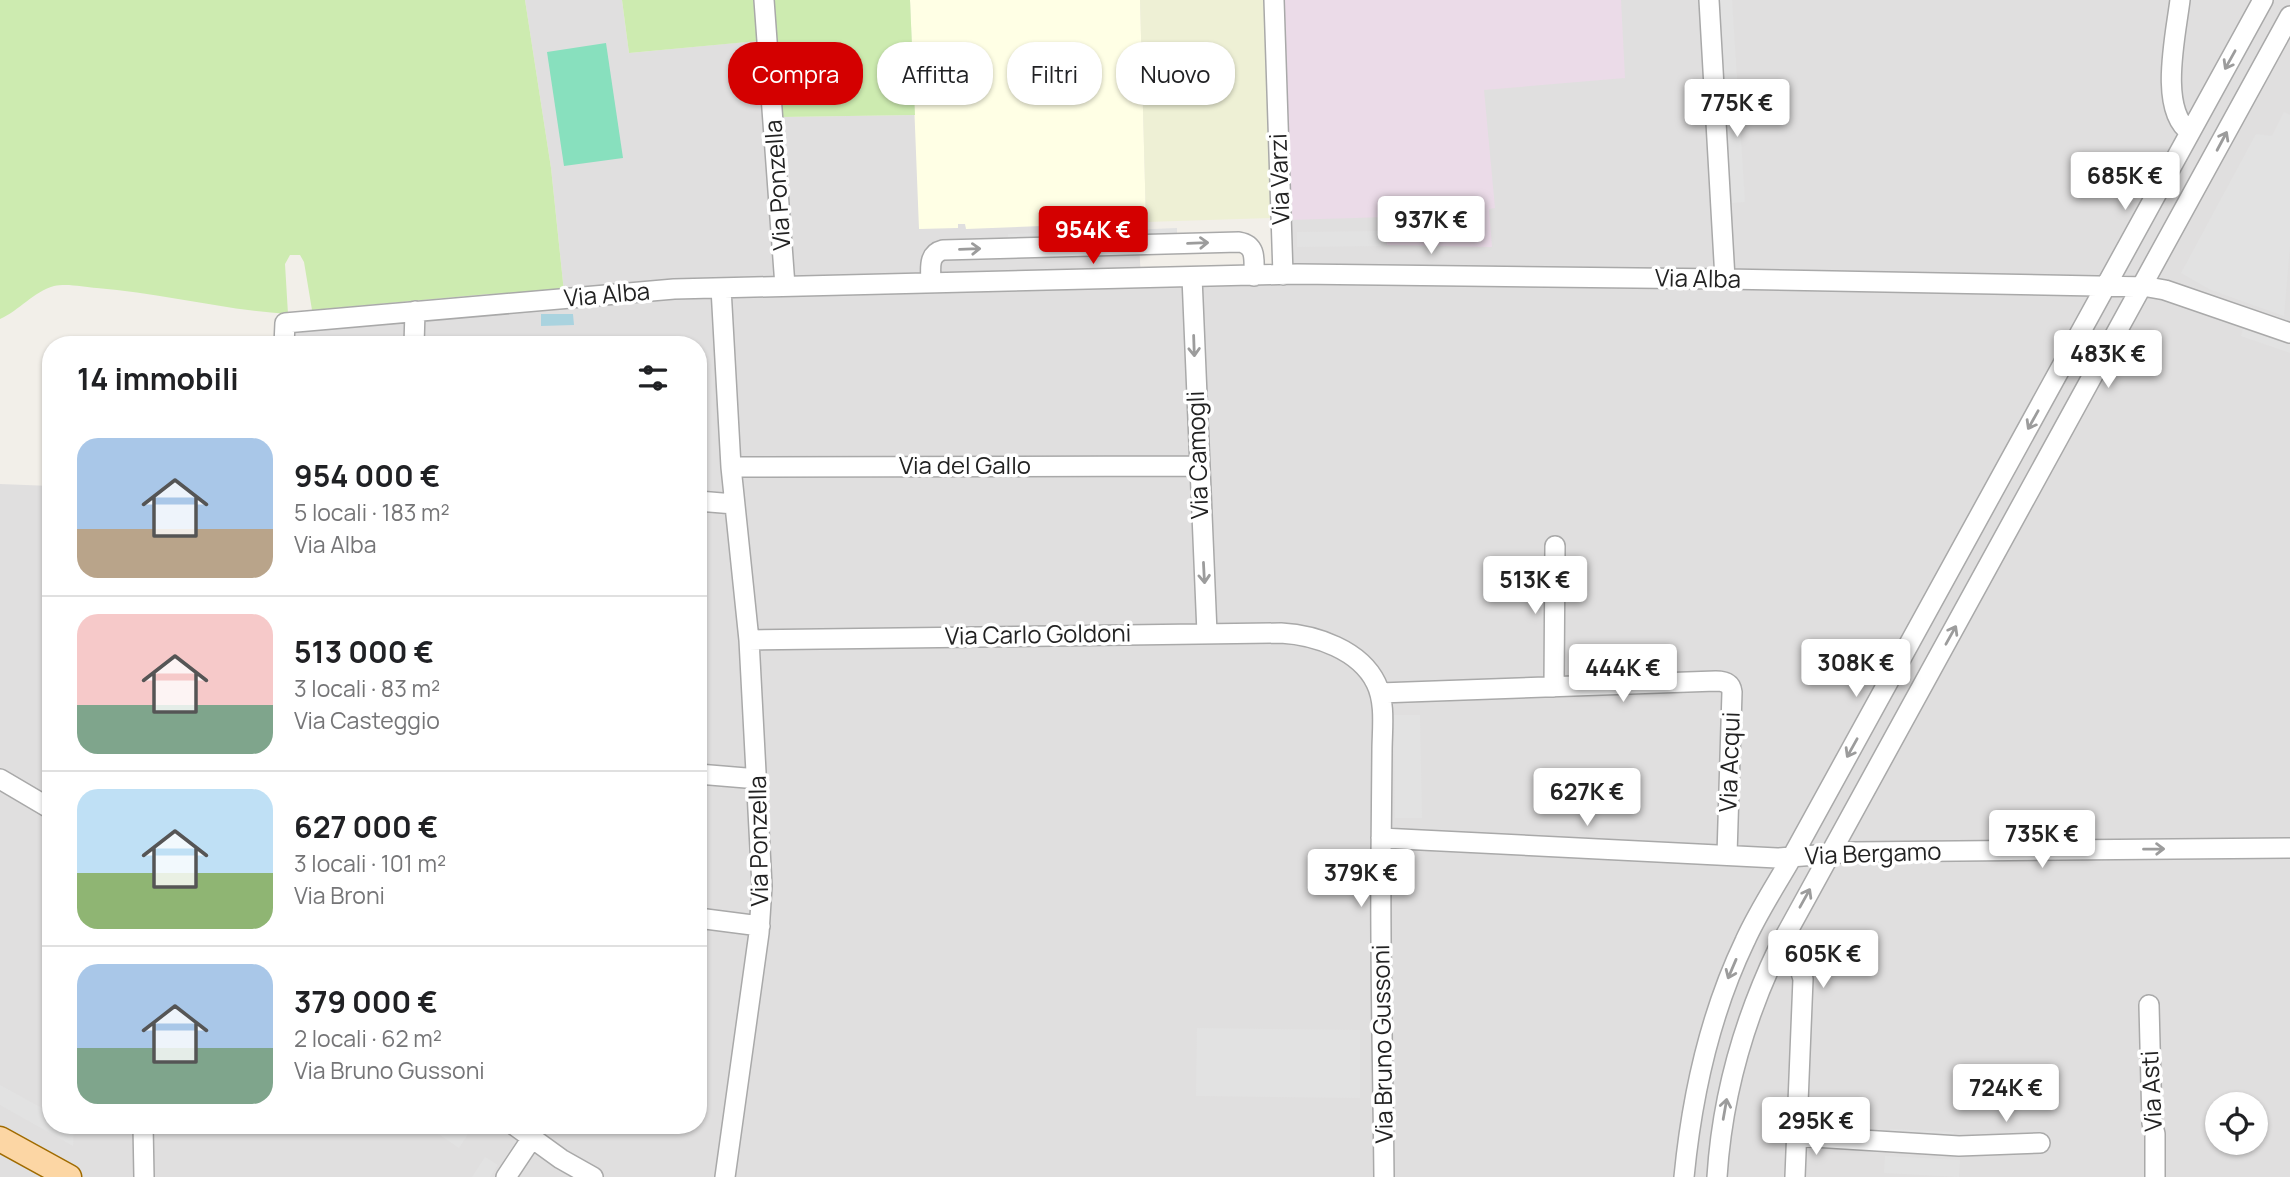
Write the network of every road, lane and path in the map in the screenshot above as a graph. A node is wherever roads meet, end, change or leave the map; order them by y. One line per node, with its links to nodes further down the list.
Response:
1 (764, 0): 13 (street, Via Ponzella)
2 (1275, 0): 9 (street, Via Varzi)
3 (1709, 0): 11 (street)
4 (2180, 0): 7 (street)
5 (2263, 0): 7 (street, one-way to 7)
6 (2290, 16): 15 (street, one-way to 6)
7 (2190, 132): 14 (street)
8 (1254, 275): 9 (street, Via Alba); 10 (street, Via Alba); 12 (street, one-way to 8)
9 (1283, 275): 11 (street, Via Alba)
10 (1192, 277): 12 (street, Via Alba); 21 (street, Via Camogli, one-way to 21)
11 (1725, 279): 14 (street, Via Alba)
12 (931, 284): 13 (street, Via Alba)
13 (785, 286): 16 (street, Via Alba)
14 (2107, 286): 15 (street, Via Alba); 38 (street, one-way to 38)
15 (2142, 287): 18 (street, Via Alba); 36 (street, one-way to 15)
16 (721, 288): 17 (street, Via Alba); 22 (street, Via Ponzella)
17 (415, 311): 19 (street, Via Alba); 20 (street)
18 (2290, 333)
19 (284, 336)
20 (414, 336)
21 (1198, 466): 22 (street, Via del Gallo); 26 (street, Via Camogli, one-way to 26)
22 (731, 467): 24 (street, Via Ponzella)
23 (707, 502): 24 (street)
24 (734, 504): 27 (street, Via Ponzella)
25 (1555, 546): 28 (street)
26 (1207, 633): 27 (street, Via Carlo Goldoni); 29 (street, Via Carlo Goldoni)
27 (748, 640): 32 (street, Via Ponzella)
28 (1554, 687): 29 (street, Via Acqui); 37 (street, Via Acqui)
29 (1380, 693): 34 (street, Via Bruno Gussoni)
30 (707, 775): 32 (street)
31 (0, 779): 33 (street)
32 (758, 779): 40 (street, Via Ponzella)
33 (42, 804)
34 (1381, 838): 37 (street, Via Bergamo); 54 (street, Via Bruno Gussoni)
35 (2290, 848): 36 (street, Via Bergamo, one-way to 35)
36 (1829, 854): 38 (street, Via Bergamo); 41 (street, one-way to 36)
37 (1727, 855): 38 (street, Via Bergamo)
38 (1792, 857): 55 (street, one-way to 55)
39 (707, 919): 40 (street)
40 (760, 926): 53 (street, Via Ponzella)
41 (1778, 949): 45 (street); 56 (street, one-way to 41)
42 (2149, 1005): 58 (street, Via Asti)
43 (143, 1134): 50 (street)
44 (526, 1134): 46 (street)
45 (1797, 1136): 48 (street); 57 (street)
46 (532, 1138): 51 (street); 52 (street)
47 (0, 1139): 49 (main road)
48 (2040, 1143)
49 (69, 1177)
50 (144, 1177)
51 (506, 1177)
52 (593, 1177)
53 (725, 1177)
54 (1384, 1177)
55 (1684, 1177)
56 (1717, 1177)
57 (1795, 1177)
58 (2155, 1177)

